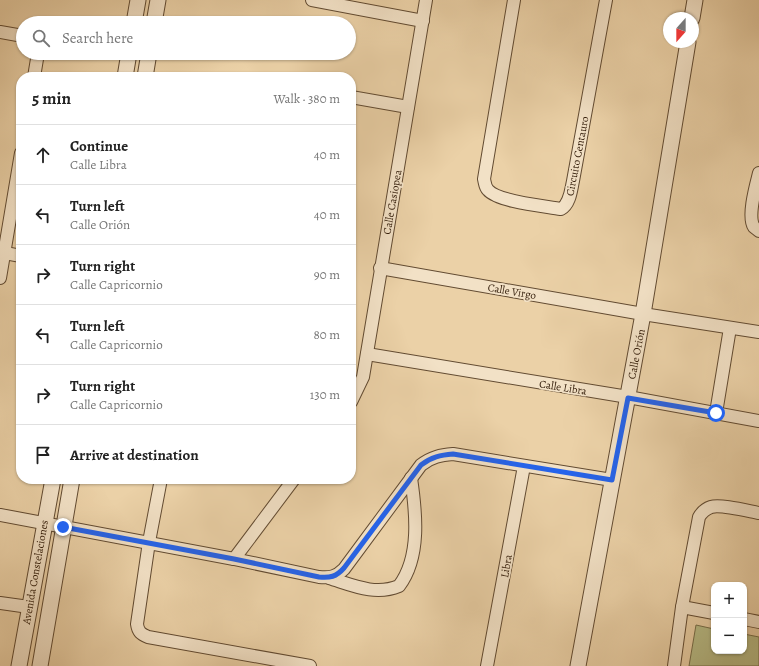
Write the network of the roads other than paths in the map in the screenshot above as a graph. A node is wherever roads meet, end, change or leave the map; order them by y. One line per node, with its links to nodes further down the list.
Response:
1 (138, 0): 9 (street)
2 (158, 0): 10 (street)
3 (312, 0): 11 (street)
4 (426, 0): 11 (street, Calle Casiopea)
5 (514, 0): 6 (street, Circuito Centauro)
6 (606, 0)
7 (695, 0): 8 (street)
8 (693, 12)
9 (135, 16)
10 (155, 16)
11 (422, 21): 22 (street, Calle Casiopea)
12 (0, 32): 13 (street)
13 (16, 35)
14 (687, 48): 30 (street, Calle Orión)
15 (37, 60): 18 (street)
16 (128, 60): 19 (street)
17 (148, 60): 20 (street)
18 (35, 72)
19 (126, 72)
20 (145, 72)
21 (356, 98): 22 (street)
22 (408, 107): 28 (street, Calle Casiopea)
23 (759, 173): 25 (street)
24 (16, 182): 26 (street)
25 (759, 231)
26 (4, 253): 27 (street); 29 (street)
27 (16, 255)
28 (380, 268): 30 (street, Calle Virgo); 33 (street, Calle Casiopea)
29 (0, 278)
30 (643, 314): 31 (street, Calle Virgo); 35 (street, Calle Orión)
31 (730, 328): 32 (street, Calle Virgo); 36 (street)
32 (759, 332)
33 (367, 354): 34 (street, Calle Casiopea); 35 (street, Calle Libra)
34 (356, 392)
35 (628, 398): 36 (street, Calle Libra); 40 (street, Calle Orión)
36 (716, 413): 37 (street, Calle Libra)
37 (759, 421)
38 (524, 466): 39 (street); 40 (street); 61 (street, Libra)
39 (411, 478): 51 (street); 51 (street)
40 (612, 480): 62 (street, Calle Orión)
41 (52, 484): 47 (street, Avenida Constelaciones)
42 (71, 484): 48 (street, Avenida Constelaciones)
43 (161, 484): 49 (street)
44 (290, 484): 50 (street)
45 (759, 513): 53 (street)
46 (0, 515): 47 (street)
47 (44, 523): 48 (street); 54 (street, Avenida Constelaciones)
48 (63, 527): 49 (street); 60 (street, Avenida Constelaciones)
49 (149, 542): 50 (street); 58 (street)
50 (234, 559): 51 (street)
51 (329, 578)
52 (0, 603): 54 (street)
53 (682, 607): 55 (street); 63 (street)
54 (29, 608): 59 (street, Avenida Constelaciones)
55 (711, 612)
56 (747, 620): 57 (street)
57 (759, 622)
58 (302, 665)
59 (19, 666)
60 (40, 666)
61 (487, 666)
62 (578, 666)
63 (674, 666)

